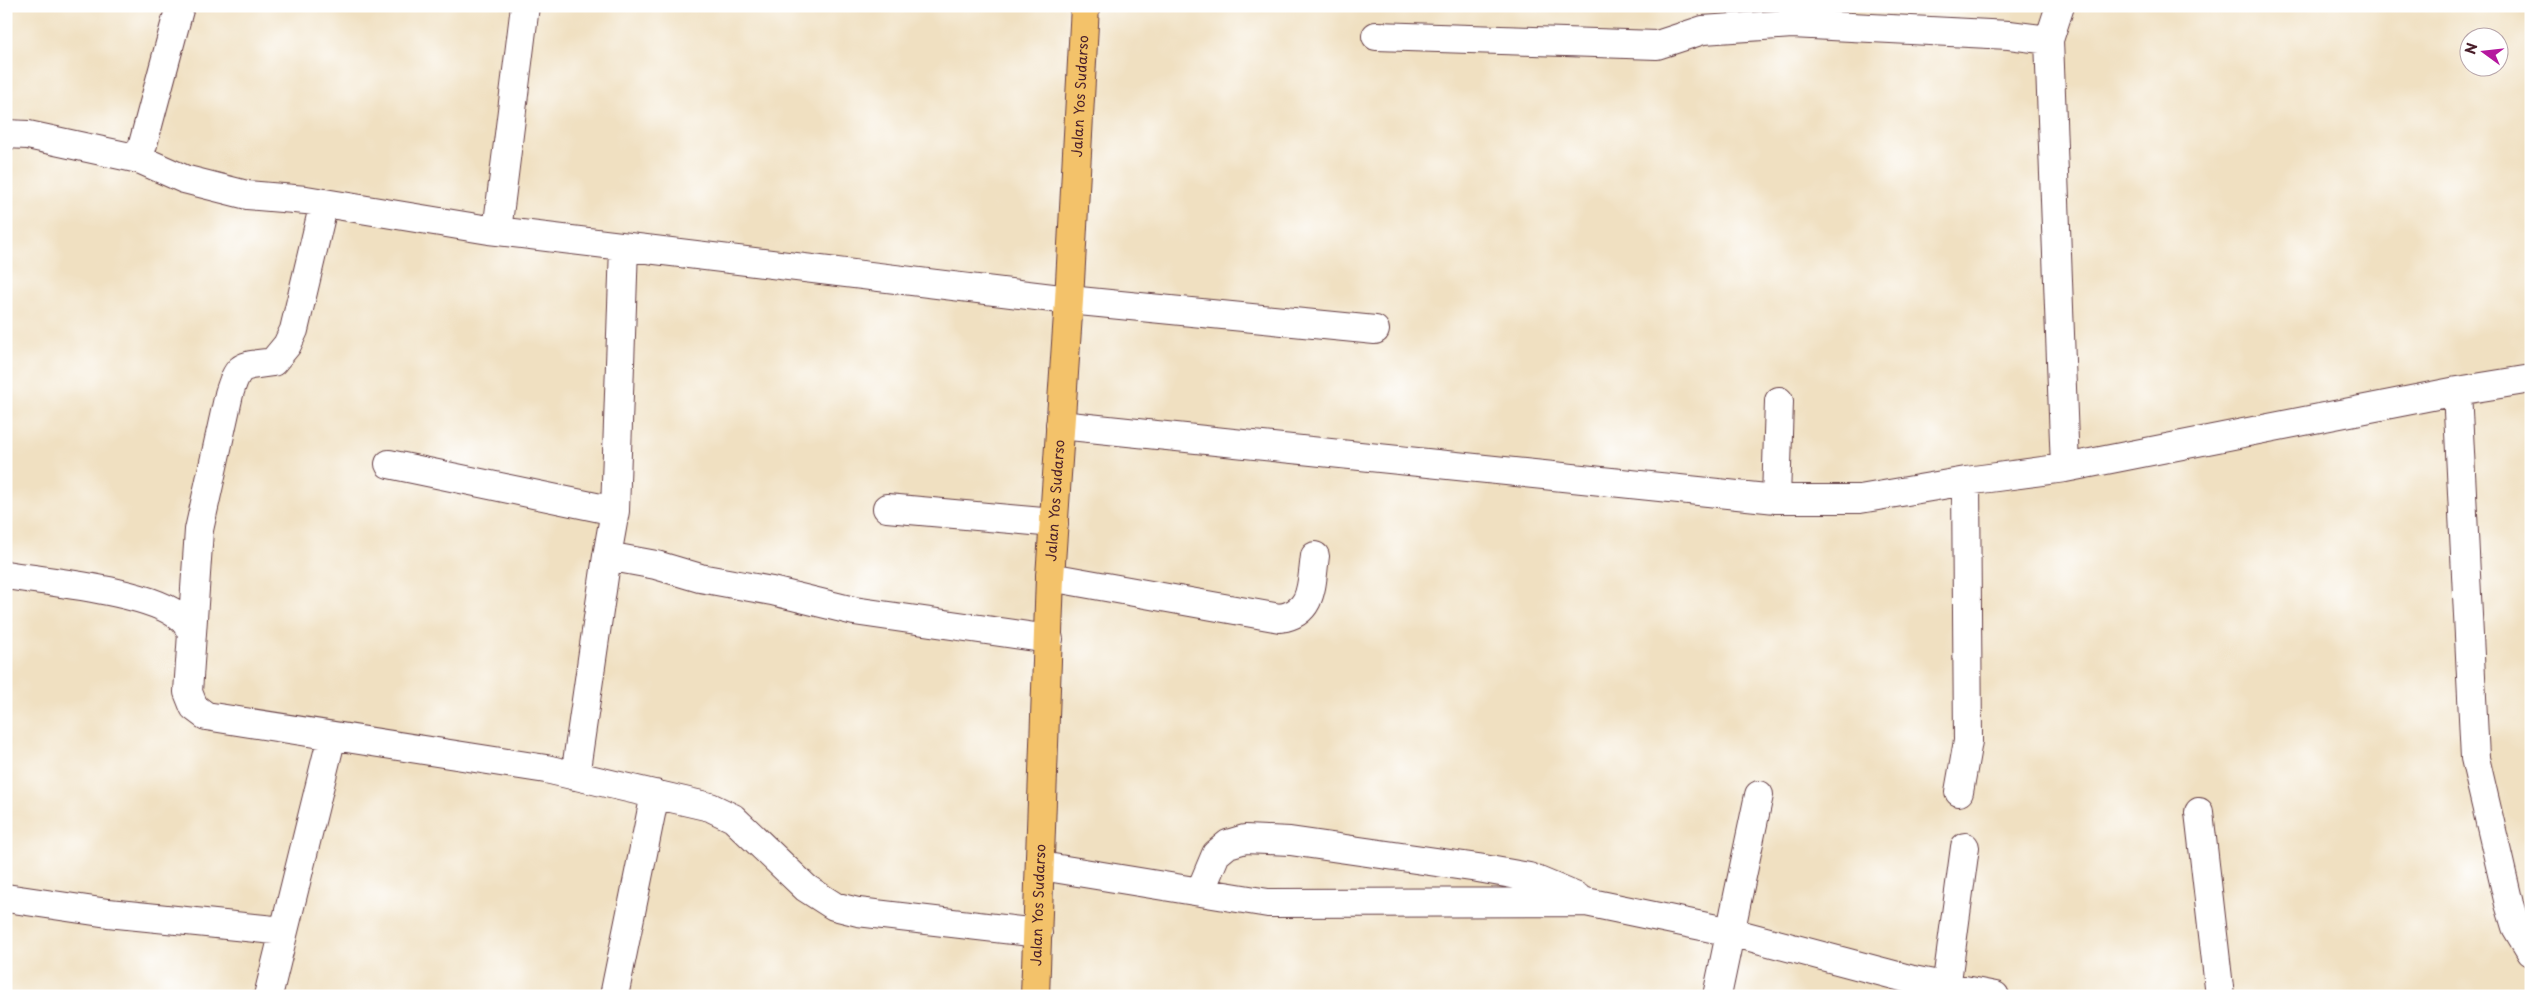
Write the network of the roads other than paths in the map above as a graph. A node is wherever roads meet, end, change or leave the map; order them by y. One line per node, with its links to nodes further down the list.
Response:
1 (180, 6): 8 (street)
2 (525, 6): 10 (street)
3 (1085, 6): 12 (highway, Jalan Yos Sudarso)
4 (2060, 6): 6 (street)
5 (1376, 36): 6 (street)
6 (2049, 40): 19 (street)
7 (6, 134): 8 (street)
8 (139, 158): 9 (street)
9 (324, 204): 10 (street); 29 (street)
10 (497, 231): 11 (street)
11 (624, 247): 12 (street); 23 (street)
12 (1069, 300): 13 (street); 17 (highway, Jalan Yos Sudarso)
13 (1375, 330)
14 (2531, 379): 15 (street)
15 (2457, 391): 19 (street); 45 (street)
16 (1779, 401): 21 (street)
17 (1060, 424): 21 (street); 24 (highway, Jalan Yos Sudarso)
18 (389, 464): 23 (street)
19 (2064, 468): 20 (street)
20 (1966, 481): 21 (street); 33 (street)
21 (1776, 499)
22 (887, 508): 24 (street)
23 (616, 511): 25 (street)
24 (1054, 523): 28 (highway, Jalan Yos Sudarso)
25 (607, 556): 30 (street); 32 (street)
26 (1315, 556): 28 (street)
27 (6, 575): 29 (street)
28 (1050, 577): 30 (highway, Jalan Yos Sudarso)
29 (190, 630): 31 (street)
30 (1049, 639): 38 (highway, Jalan Yos Sudarso)
31 (332, 736): 32 (street); 42 (street)
32 (575, 776): 34 (street)
33 (1959, 792)
34 (655, 794): 44 (street); 48 (street)
35 (1759, 795): 43 (street)
36 (2199, 812): 52 (street)
37 (1965, 847): 46 (street)
38 (1041, 866): 39 (street); 44 (highway, Jalan Yos Sudarso)
39 (1200, 892): 41 (street); 41 (street)
40 (6, 898): 42 (street)
41 (1586, 902): 43 (street)
42 (284, 931): 47 (street)
43 (1731, 932): 46 (street); 50 (street)
44 (1038, 933): 49 (highway, Jalan Yos Sudarso)
45 (2531, 952)
46 (1946, 991): 51 (street)
47 (268, 996)
48 (614, 996)
49 (1035, 996)
50 (1717, 996)
51 (1995, 996)
52 (2220, 996)

